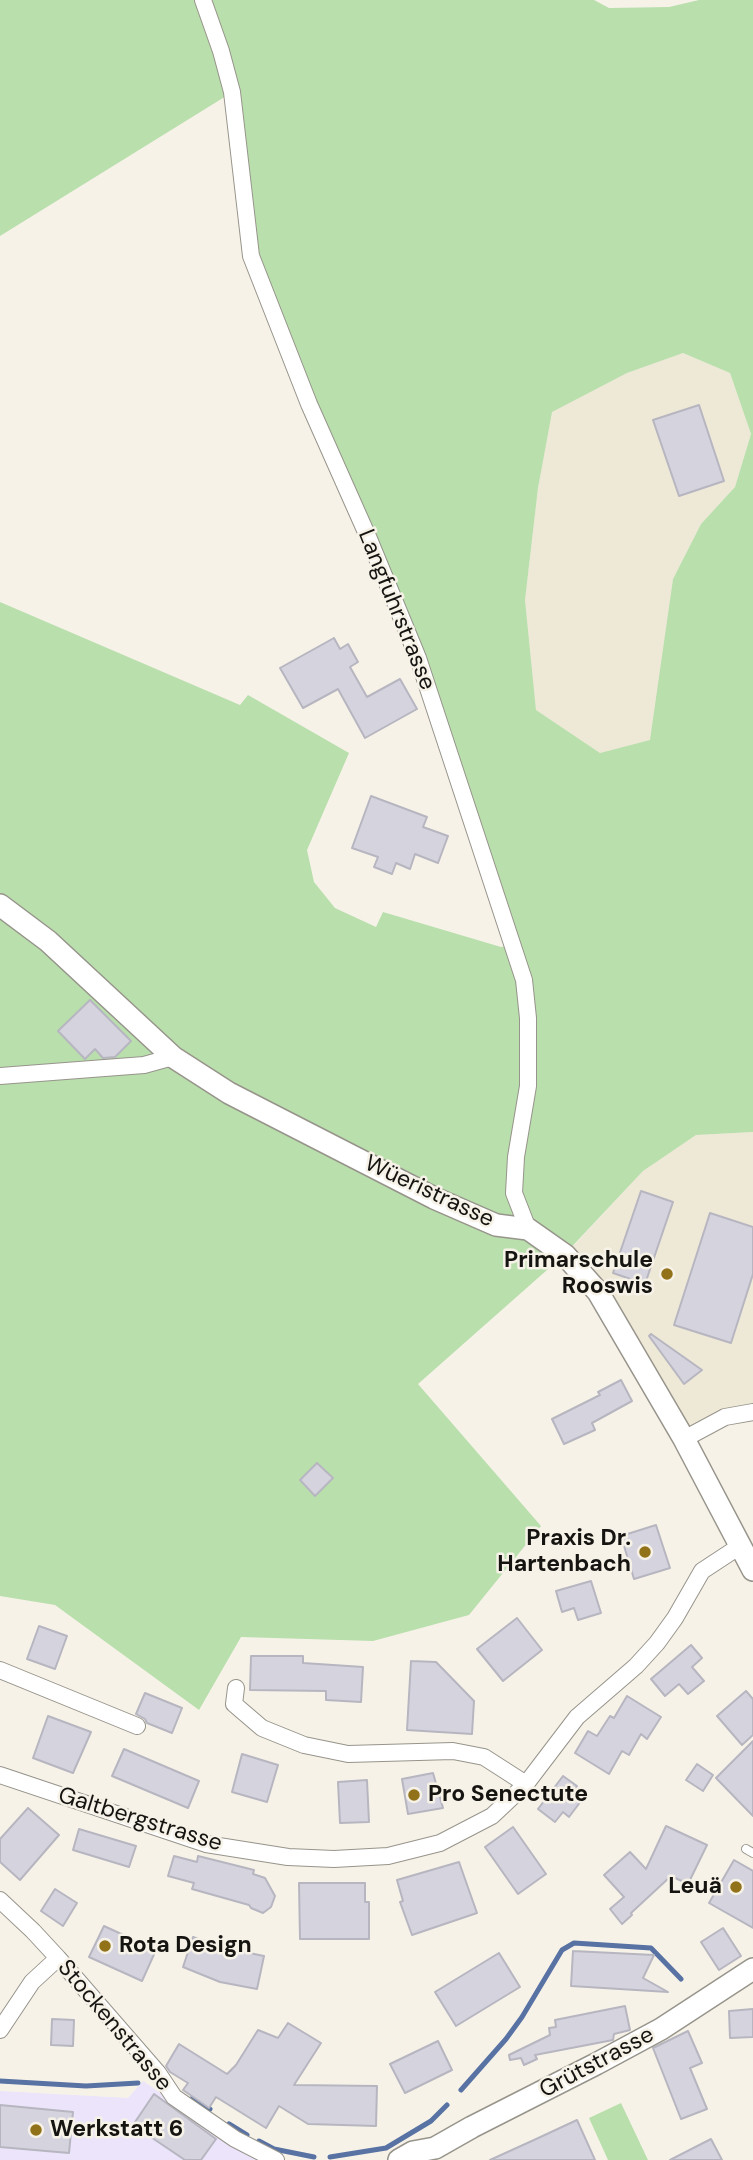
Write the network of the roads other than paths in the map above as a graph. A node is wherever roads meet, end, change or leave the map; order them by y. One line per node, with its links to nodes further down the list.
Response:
1 (203, 0): 5 (street, Langfuhrstrasse)
2 (0, 905): 3 (street, Wüeristrasse)
3 (173, 1057): 4 (street); 5 (street, Wüeristrasse)
4 (0, 1076)
5 (528, 1228): 7 (street)
6 (753, 1412): 7 (street)
7 (684, 1440): 8 (street)
8 (740, 1546): 9 (street); 14 (street, Galtbergstrasse)
9 (753, 1570)
10 (0, 1671): 12 (street)
11 (236, 1688): 14 (street)
12 (137, 1726)
13 (0, 1775): 14 (street, Galtbergstrasse)
14 (526, 1784)
15 (0, 1900): 16 (street, Stockenstrasse)
16 (58, 1958): 18 (street); 21 (street, Stockenstrasse)
17 (753, 1969): 20 (street, Grütstrasse)
18 (7, 2006): 19 (street)
19 (0, 2030)
20 (434, 2156): 22 (street, Grütstrasse)
21 (276, 2160)
22 (399, 2160)

